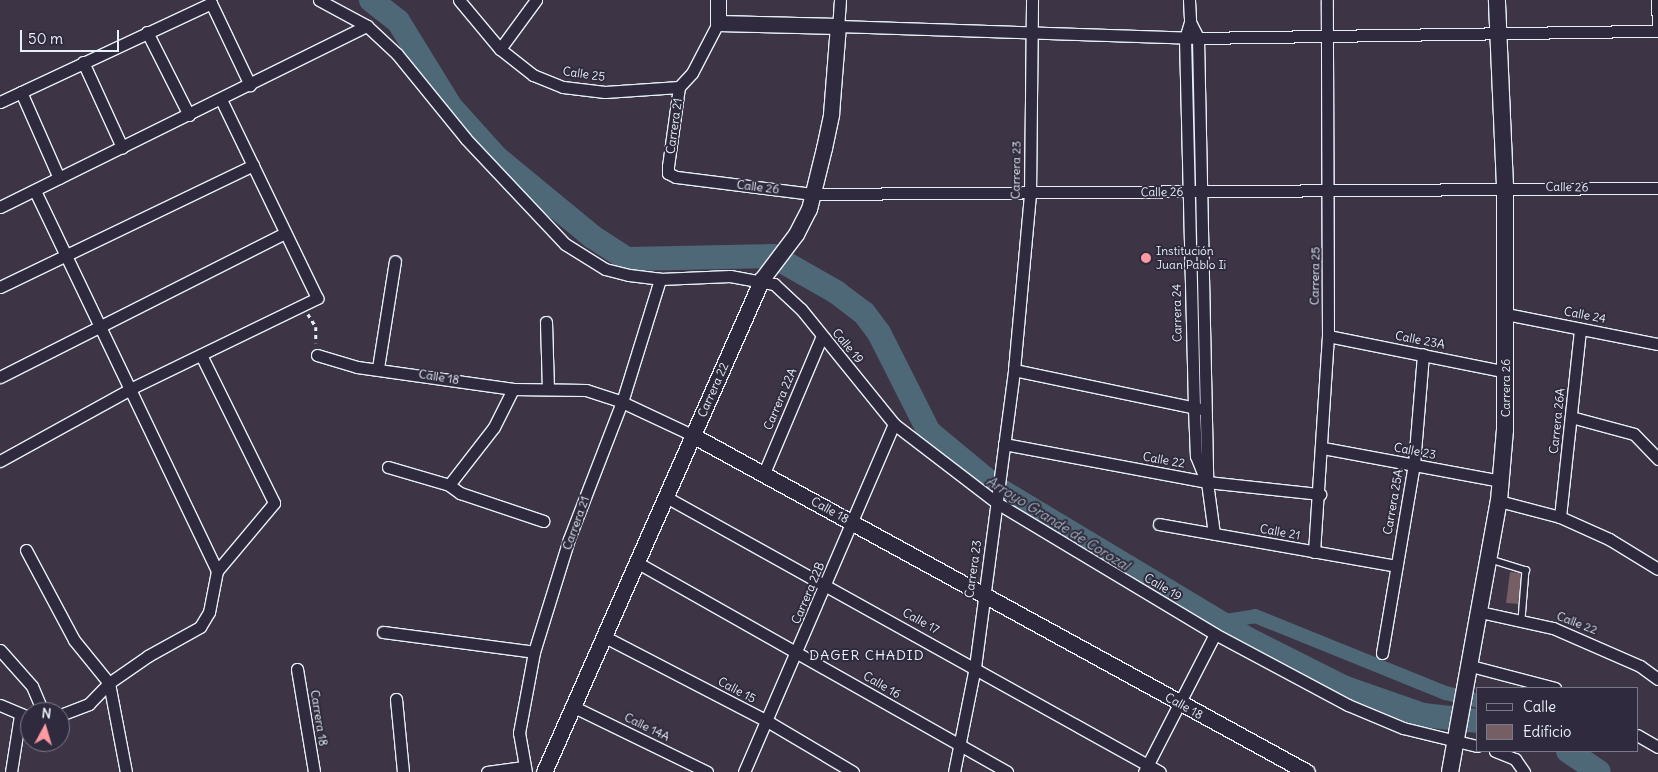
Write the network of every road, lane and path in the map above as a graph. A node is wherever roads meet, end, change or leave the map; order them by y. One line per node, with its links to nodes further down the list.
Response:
1 (319, 0): 13 (street)
2 (459, 0): 22 (street, Calle 25)
3 (536, 0): 22 (street)
4 (718, 0): 12 (street, Carrera 21)
5 (840, 0): 14 (street, Carrera 22)
6 (1032, 0): 17 (street, Carrera 23)
7 (1189, 0): 11 (street, Carrera 24)
8 (1327, 0): 21 (street, Carrera 25)
9 (1497, 0): 18 (main road, Carrera 26)
10 (1657, 0): 15 (street)
11 (1190, 22): 19 (street, Carrera 24); 20 (street, Carrera 24)
12 (718, 23): 14 (street); 25 (street, Carrera 21)
13 (367, 26): 24 (street); 46 (street)
14 (838, 26): 17 (street); 40 (street, Carrera 22)
15 (1658, 30): 18 (street)
16 (147, 32): 23 (street); 24 (street); 29 (street)
17 (1032, 32): 19 (street); 41 (street, Carrera 23)
18 (1498, 36): 21 (street); 34 (main road, Carrera 26)
19 (1184, 38): 20 (street); 38 (street, Carrera 24)
20 (1198, 38): 21 (street); 39 (street, Carrera 24)
21 (1328, 38): 35 (street, Carrera 25)
22 (500, 49): 25 (street, Calle 25)
23 (83, 62): 26 (street); 30 (street)
24 (250, 84): 27 (street)
25 (679, 87): 32 (street, Carrera 21)
26 (21, 92): 28 (street); 33 (street)
27 (221, 98): 29 (street); 31 (street)
28 (0, 102)
29 (188, 115): 30 (street)
30 (122, 147): 33 (street)
31 (252, 164): 43 (street); 44 (street)
32 (668, 173): 40 (street, Calle 26)
33 (59, 178): 37 (street)
34 (1505, 186): 35 (street, Calle 26); 36 (street, Calle 26); 50 (main road, Carrera 26)
35 (1330, 188): 39 (street, Calle 26); 55 (street, Carrera 25)
36 (1658, 188)
37 (35, 191): 42 (street); 44 (street)
38 (1188, 192): 39 (street, Calle 26); 41 (street, Calle 26); 68 (street, Carrera 24)
39 (1204, 192): 69 (street, Carrera 24)
40 (813, 194): 41 (street, Calle 26); 47 (street, Carrera 22)
41 (1030, 195): 61 (street, Carrera 23)
42 (0, 207)
43 (286, 233): 49 (street); 52 (street)
44 (66, 255): 48 (street); 52 (street)
45 (395, 261): 60 (street)
46 (660, 279): 47 (street); 67 (street, Carrera 21)
47 (762, 279): 54 (street, Calle 19); 72 (street, Carrera 22)
48 (0, 287)
49 (303, 307): 58 (street); 59 (path)
50 (1506, 314): 53 (street, Calle 24); 62 (main road, Carrera 26)
51 (546, 322): 66 (street)
52 (102, 326): 63 (street); 64 (street)
53 (1580, 328): 56 (street, Calle 24); 70 (street, Carrera 26A)
54 (822, 336): 71 (street, Calle 19); 79 (street, Carrera 22A)
55 (1328, 336): 57 (street, Calle 23A); 74 (street, Carrera 25)
56 (1658, 344)
57 (1423, 354): 62 (street, Calle 23A); 77 (street, Carrera 25A)
58 (201, 355): 64 (street); 98 (street)
59 (317, 355): 60 (street, Calle 18)
60 (378, 368): 65 (street, Calle 18)
61 (1014, 370): 68 (street); 73 (street, Carrera 23)
62 (1506, 372): 80 (main road, Carrera 26)
63 (0, 377)
64 (132, 388): 76 (street); 98 (street)
65 (513, 388): 66 (street, Calle 18); 82 (street)
66 (548, 388): 67 (street, Calle 18)
67 (622, 402): 72 (street, Calle 18); 107 (street, Carrera 21)
68 (1194, 409): 69 (street); 81 (street, Carrera 24)
69 (1207, 410): 81 (street, Carrera 24)
70 (1571, 416): 75 (street); 87 (street, Carrera 26A)
71 (894, 424): 84 (street, Calle 19); 89 (street, Carrera 22B)
72 (692, 435): 79 (street, Calle 18); 85 (street, Carrera 22)
73 (1004, 444): 81 (street, Calle 22); 84 (street, Carrera 23)
74 (1323, 448): 77 (street, Calle 23); 83 (street, Carrera 25)
75 (1658, 458)
76 (0, 461)
77 (1414, 464): 80 (street, Calle 23); 96 (street, Carrera 25A)
78 (388, 467): 82 (street)
79 (764, 473): 89 (street, Calle 18)
80 (1501, 481): 86 (main road, Carrera 26)
81 (1207, 482): 83 (street, Calle 22); 91 (street, Carrera 24)
82 (450, 485): 88 (street)
83 (1320, 494): 93 (street, Carrera 25)
84 (997, 497): 100 (street, Carrera 23); 104 (street, Calle 19)
85 (666, 498): 95 (street, Carrera 22); 99 (street, Calle 17)
86 (1499, 501): 87 (street); 94 (main road, Carrera 26)
87 (1560, 517): 97 (street)
88 (543, 522)
89 (853, 523): 99 (street, Carrera 22B); 100 (street, Calle 18)
90 (1159, 524): 91 (street, Calle 21)
91 (1214, 534): 93 (street, Calle 21)
92 (26, 550): 114 (street)
93 (1314, 552): 96 (street, Calle 21)
94 (1489, 559): 101 (main road, Carrera 26); 102 (lane)
95 (638, 563): 105 (street, Carrera 22); 108 (street, Calle 16)
96 (1396, 566): 109 (street, Carrera 25A)
97 (1658, 569)
98 (217, 572): 114 (street)
99 (826, 584): 108 (street, Carrera 22B); 111 (street, Calle 17)
100 (984, 592): 111 (street, Carrera 23); 119 (street, Calle 18)
101 (1480, 612): 102 (street, Calle 22); 110 (main road, Carrera 26)
102 (1522, 620): 113 (street, Calle 22)
103 (383, 632): 107 (street)
104 (1215, 634): 119 (street); 124 (street, Calle 19)
105 (605, 636): 120 (street, Carrera 22); 123 (street, Calle 15)
106 (0, 650): 117 (street)
107 (534, 652): 131 (street, Carrera 21)
108 (797, 653): 123 (street, Carrera 22B); 127 (street, Calle 16)
109 (1382, 653)
110 (1471, 666): 115 (street); 124 (main road, Carrera 26)
111 (974, 667): 127 (street, Carrera 23); 132 (street, Calle 17)
112 (297, 670): 135 (street, Carrera 18)
113 (1658, 679)
114 (109, 683): 121 (street); 134 (street)
115 (1551, 687)
116 (396, 699): 136 (street)
117 (39, 702)
118 (0, 705): 122 (street)
119 (1180, 705): 132 (street); 145 (street, Calle 18)
120 (574, 707): 138 (street, Carrera 22); 139 (street, Calle 14A)
121 (70, 711)
122 (20, 714)
123 (767, 721): 140 (street, Carrera 22B); 141 (street, Calle 15)
124 (1457, 734): 128 (street, Calle 19); 146 (main road, Carrera 26)
125 (20, 735): 133 (street)
126 (1638, 737): 129 (street)
127 (958, 745): 142 (street, Carrera 23); 143 (street, Calle 16)
128 (1476, 745)
129 (1658, 747)
130 (1498, 752): 147 (street)
131 (524, 769): 137 (street)
132 (1146, 769): 144 (street, Calle 17)
133 (10, 772)
134 (126, 772)
135 (314, 772)
136 (403, 772)
137 (487, 772)
138 (544, 772)
139 (707, 772)
140 (744, 772)
141 (853, 772)
142 (954, 772)
143 (1007, 772)
144 (1160, 772)
145 (1307, 772)
146 (1450, 772)
147 (1524, 772)

